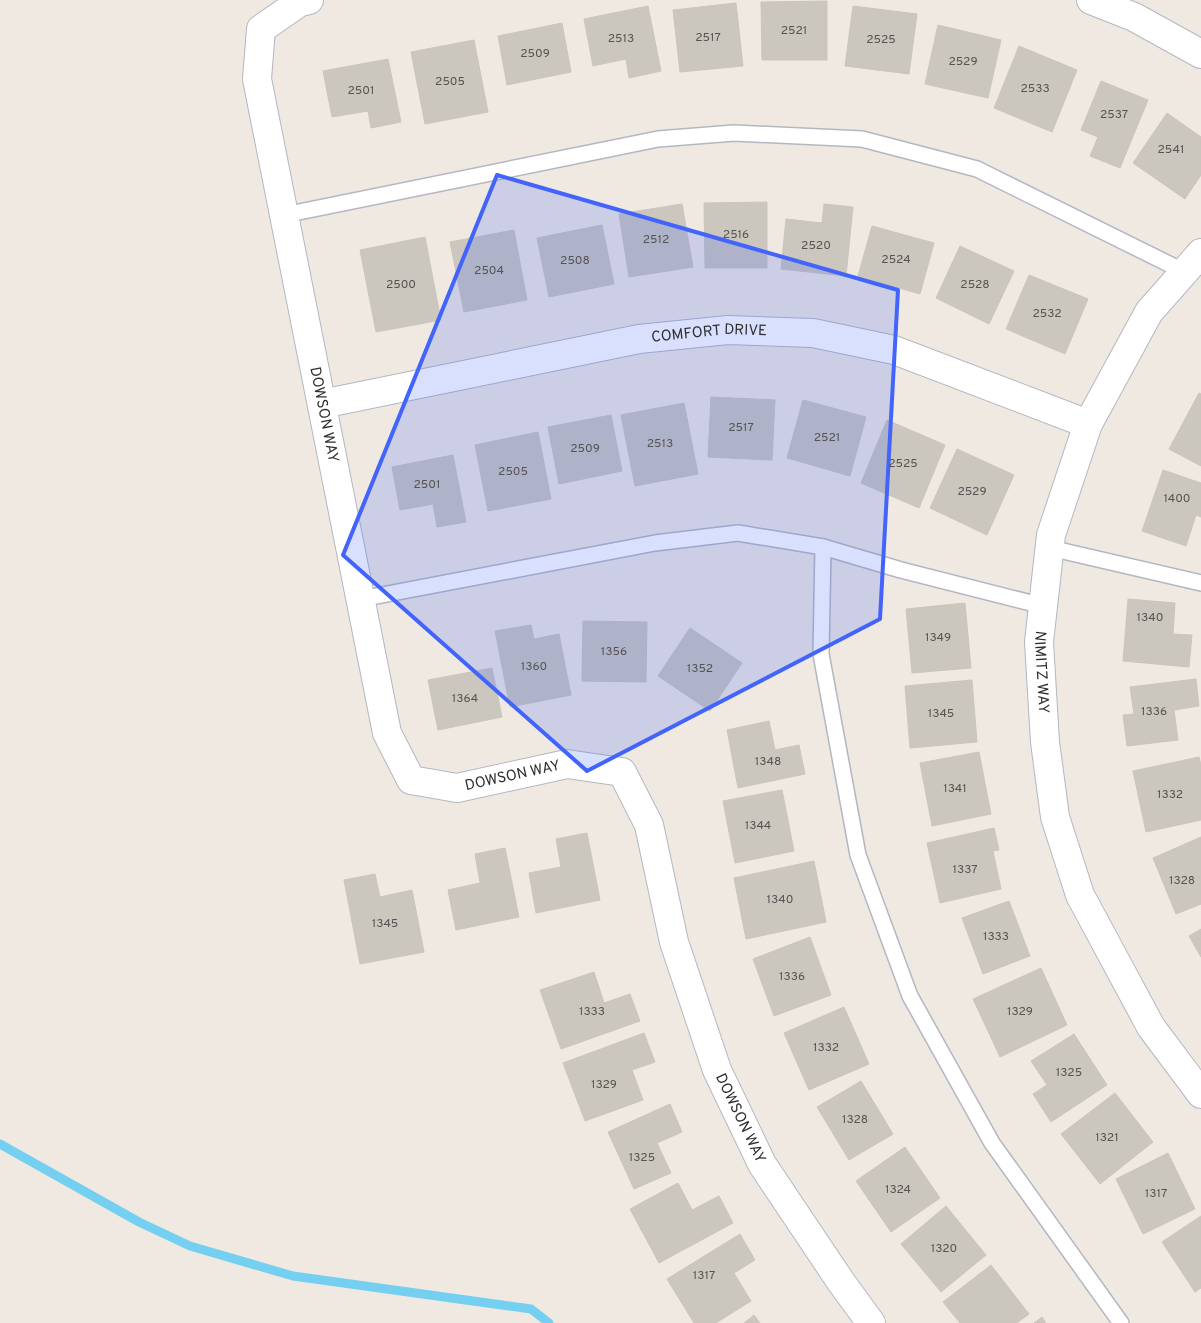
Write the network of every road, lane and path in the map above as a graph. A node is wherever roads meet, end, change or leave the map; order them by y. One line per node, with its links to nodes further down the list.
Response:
1 (309, 0): 4 (street, DOWSON WAY)
2 (1091, 0): 3 (street)
3 (1201, 54)
4 (284, 215): 5 (lane); 6 (street, DOWSON WAY)
5 (1193, 262): 7 (street, NIMITZ WAY)
6 (322, 404): 7 (street, COMFORT DRIVE); 11 (street, DOWSON WAY)
7 (1088, 424): 9 (street, NIMITZ WAY)
8 (823, 547): 11 (lane); 12 (lane); 15 (lane)
9 (1050, 548): 10 (lane); 12 (street, NIMITZ WAY)
10 (1201, 583)
11 (361, 600): 14 (street, DOWSON WAY)
12 (1043, 606): 13 (street, NIMITZ WAY)
13 (1201, 1094)
14 (871, 1323)
15 (1121, 1323)

